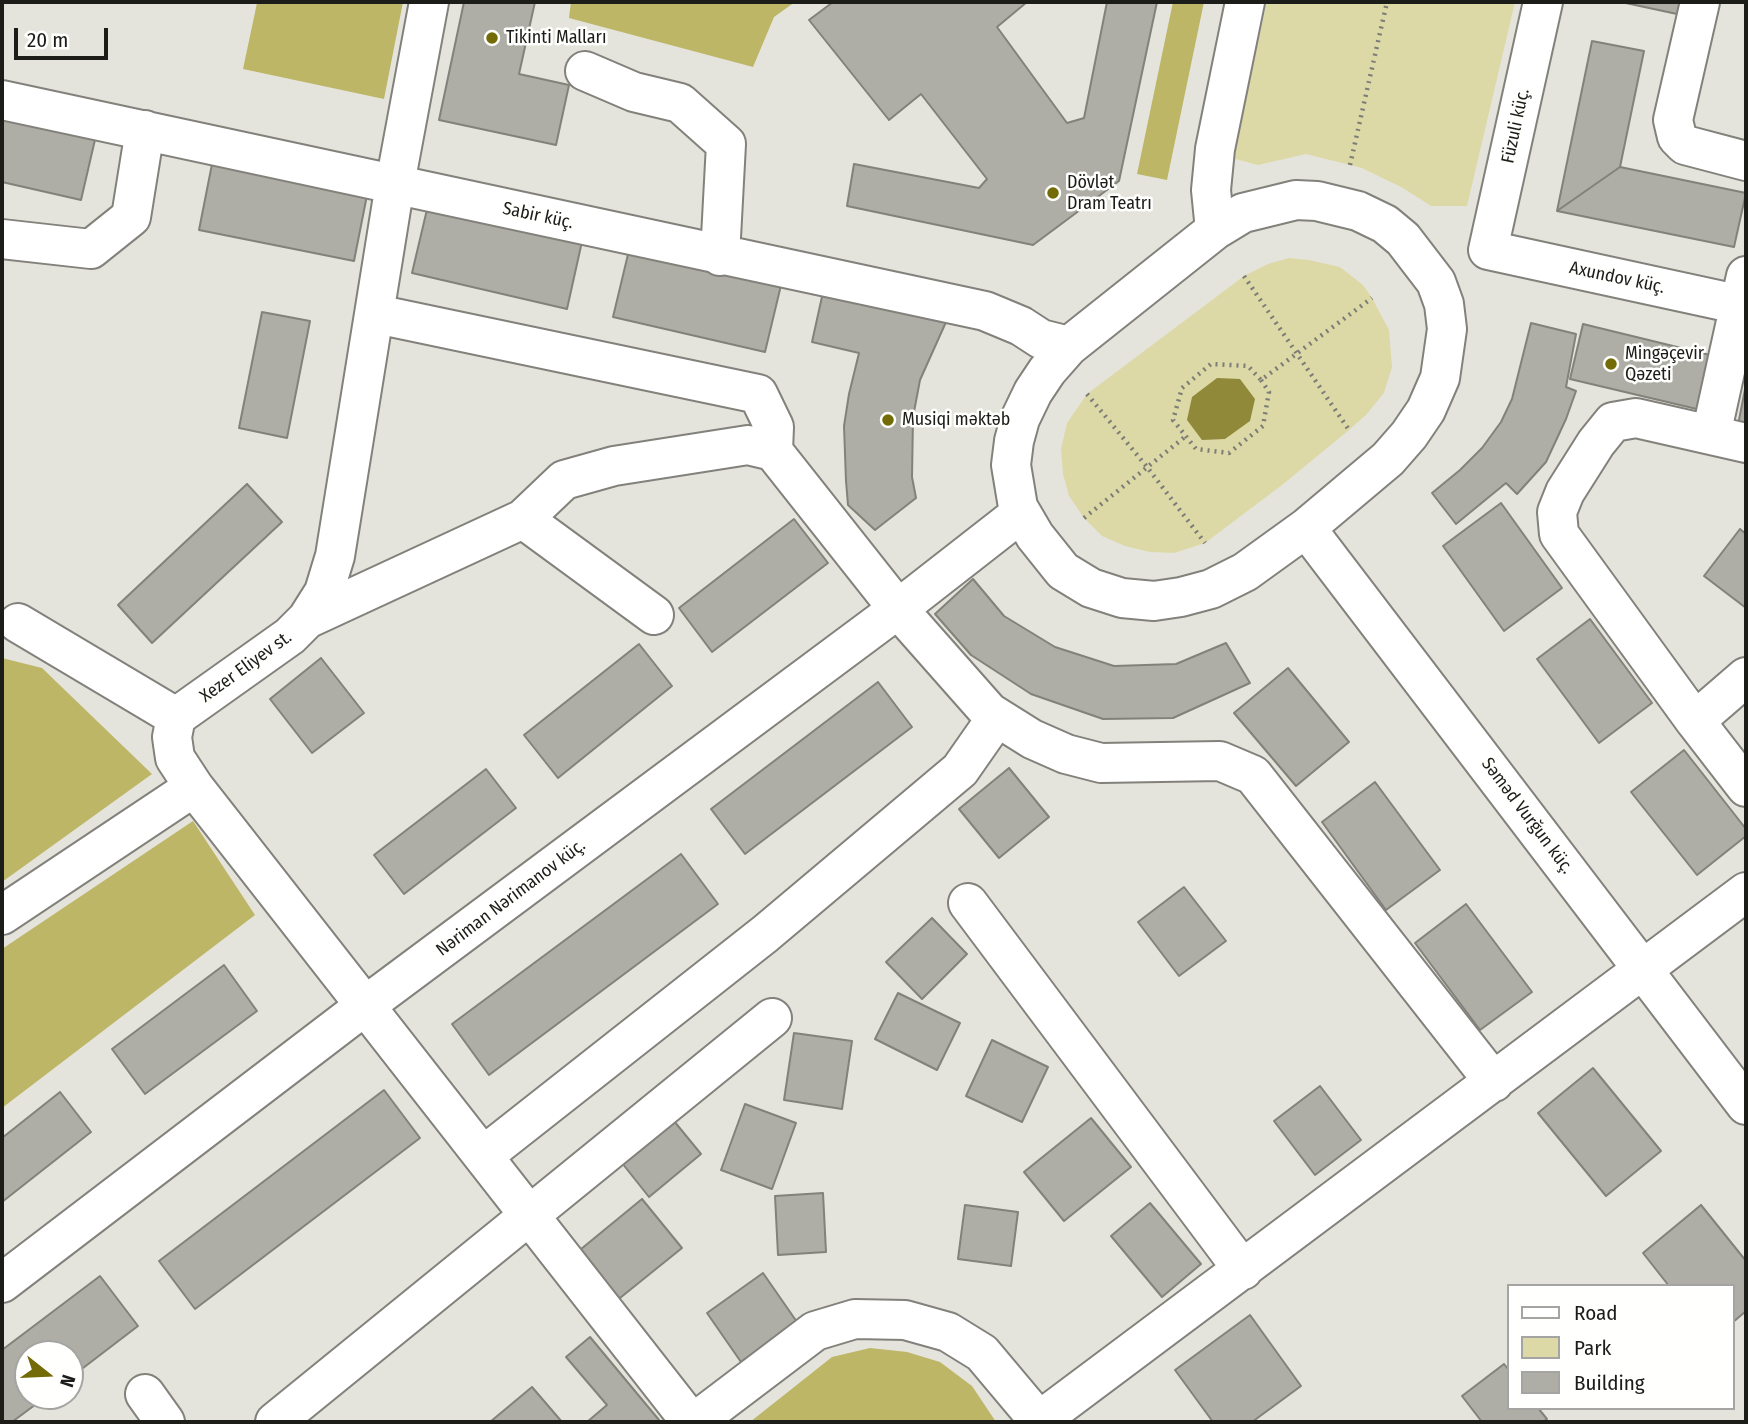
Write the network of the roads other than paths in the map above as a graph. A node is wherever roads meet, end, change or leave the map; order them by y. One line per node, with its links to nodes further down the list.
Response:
1 (429, 2): 9 (street, Xezer Eliyev st.)
2 (1245, 2): 10 (street)
3 (1543, 2): 12 (street, Füzuli küç.)
4 (1699, 2): 8 (street)
5 (585, 71): 13 (street)
6 (2, 100): 7 (street, Sabir küç.)
7 (145, 130): 9 (street, Sabir küç.); 11 (street)
8 (1746, 161)
9 (395, 184): 13 (street, Sabir küç.); 16 (street, Xezer Eliyev st.)
10 (1215, 230): 14 (street); 17 (street)
11 (2, 239)
12 (1489, 250): 14 (street); 15 (street, Axundov küç.)
13 (720, 256): 17 (street, Sabir küç.)
14 (1436, 282): 22 (street)
15 (1744, 295): 18 (street)
16 (376, 314): 19 (street); 25 (street, Xezer Eliyev st.)
17 (1069, 346): 20 (street)
18 (1729, 439): 30 (street)
19 (773, 451): 21 (street); 23 (street)
20 (1021, 513): 22 (street); 23 (street, Nəriman Nərimanov küç.)
21 (523, 519): 24 (street); 25 (street)
22 (1306, 528): 36 (street, Səməd Vurğun küç.)
23 (898, 609): 29 (street); 37 (street, Nəriman Nərimanov küç.)
24 (654, 615)
25 (307, 620): 28 (street, Xezer Eliyev st.)
26 (18, 623): 28 (street)
27 (1746, 677): 30 (street)
28 (176, 718): 31 (street)
29 (998, 718): 39 (street); 41 (street)
30 (1695, 721): 32 (street)
31 (194, 787): 35 (street); 37 (street)
32 (1746, 787)
33 (1746, 892): 36 (street)
34 (968, 903): 43 (street)
35 (2, 915)
36 (1644, 970): 39 (street); 40 (street, Səməd Vurğun küç.)
37 (366, 1005): 41 (street); 44 (street, Nəriman Nərimanov küç.)
38 (772, 1018): 42 (street)
39 (1493, 1082): 43 (street)
40 (1746, 1105)
41 (483, 1156): 42 (street)
42 (528, 1214): 45 (street); 46 (street)
43 (1243, 1270): 47 (street)
44 (2, 1283)
45 (275, 1422)
46 (693, 1422): 47 (street)
47 (1040, 1422)

